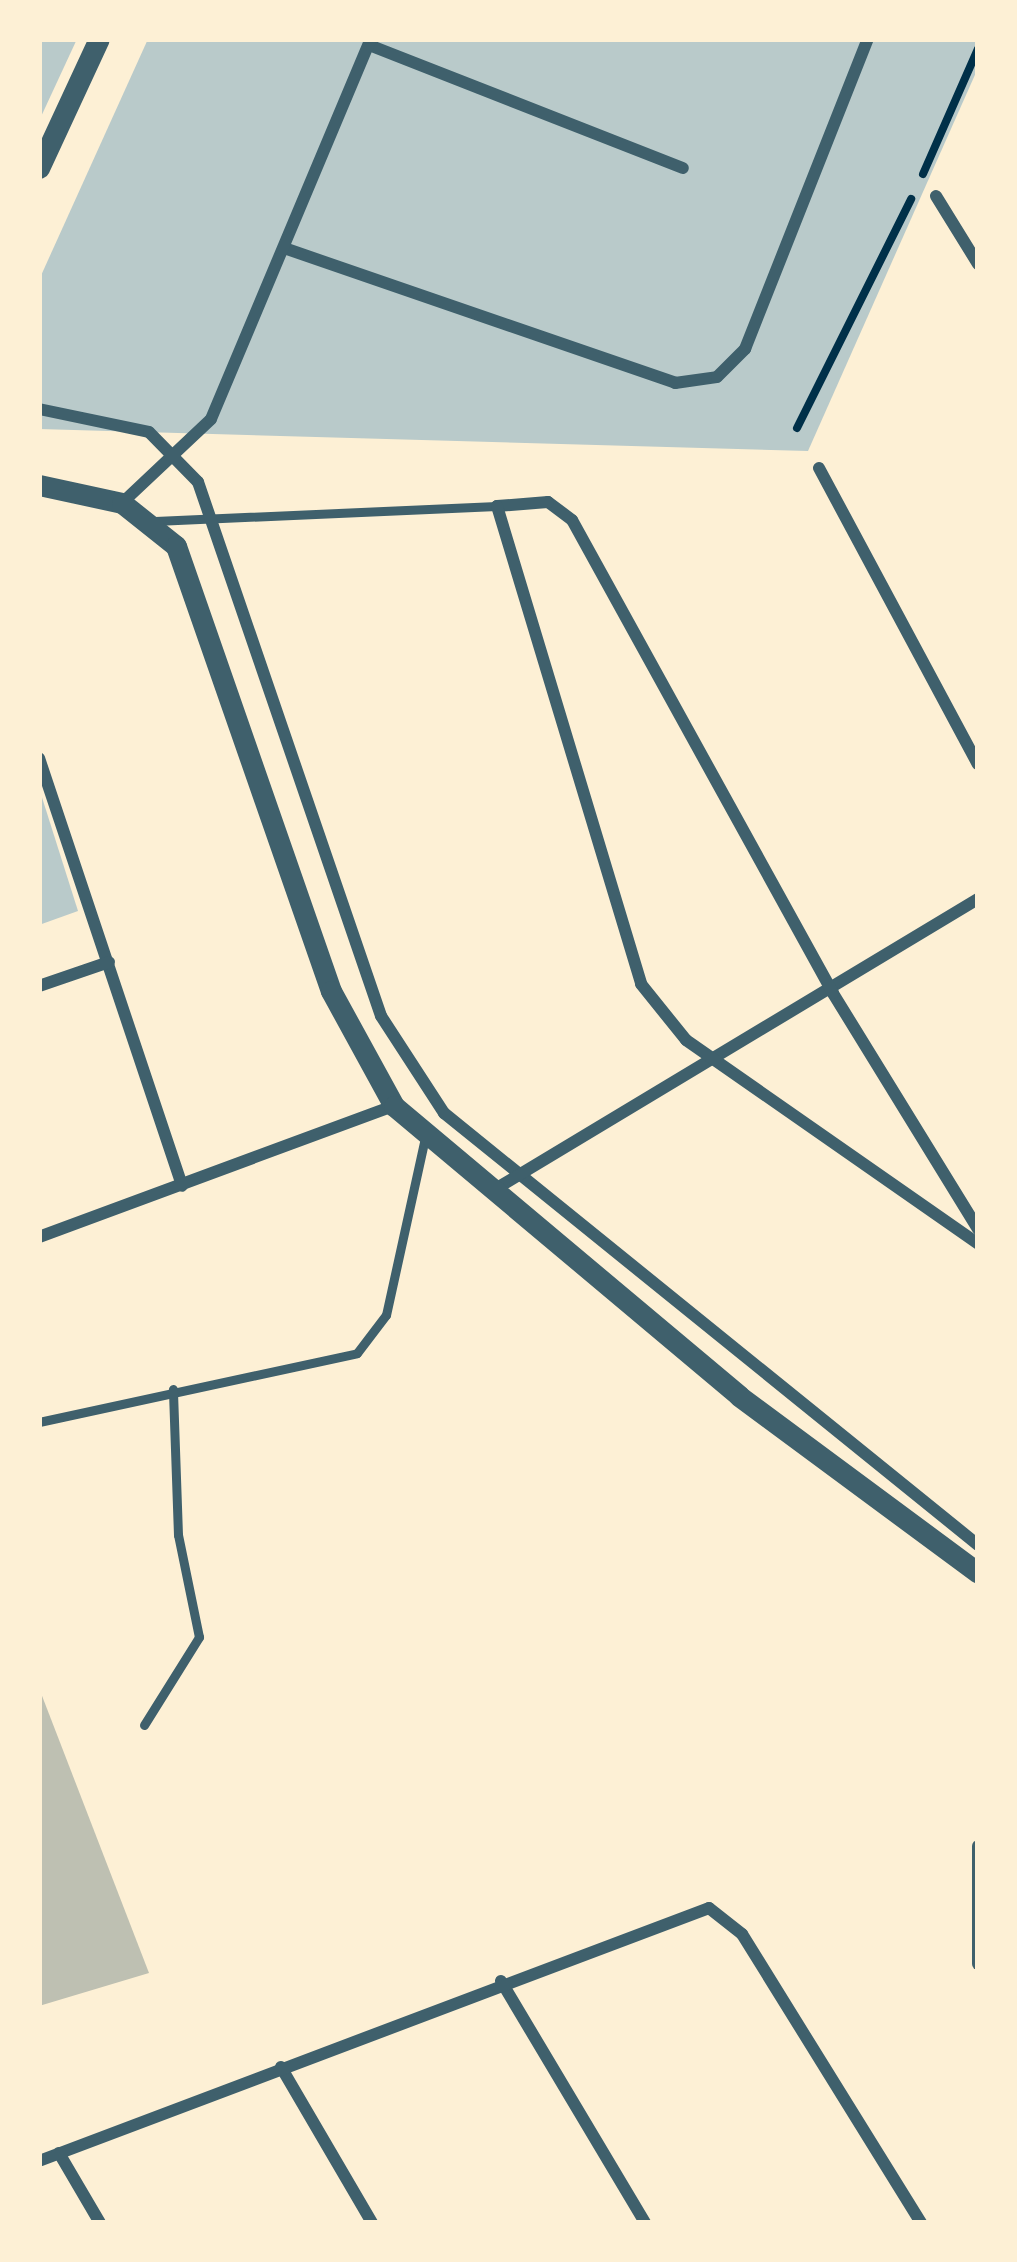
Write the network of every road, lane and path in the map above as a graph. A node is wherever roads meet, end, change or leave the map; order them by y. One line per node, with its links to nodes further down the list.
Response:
1 (99, 39): 5 (street)
2 (868, 39): 8 (street)
3 (370, 42): 6 (street); 8 (street)
4 (978, 50): 11 (path)
5 (39, 168)
6 (683, 168)
7 (937, 196): 9 (street)
8 (284, 248): 12 (street)
9 (978, 264)
10 (39, 409): 12 (street)
11 (797, 428)
12 (171, 456): 15 (street); 17 (street)
13 (819, 468): 20 (street)
14 (39, 485): 15 (street)
15 (122, 502): 18 (street)
16 (497, 506): 17 (lane); 24 (street); 25 (street)
17 (214, 518): 18 (lane); 28 (street)
18 (155, 521): 26 (street)
19 (39, 758): 22 (street)
20 (978, 764)
21 (978, 899): 24 (street)
22 (109, 962): 23 (street); 29 (street)
23 (39, 986)
24 (833, 993): 25 (street); 31 (street)
25 (718, 1061): 28 (street); 33 (street)
26 (394, 1106): 27 (street); 29 (street)
27 (425, 1138): 30 (street); 34 (lane)
28 (526, 1172): 30 (street); 36 (street)
29 (182, 1186): 32 (street)
30 (491, 1192): 37 (street)
31 (978, 1229)
32 (39, 1237)
33 (978, 1244)
34 (173, 1389): 35 (lane); 38 (lane)
35 (39, 1422)
36 (978, 1545)
37 (978, 1573)
38 (144, 1725)
39 (978, 1846): 40 (street)
40 (978, 1964)
41 (502, 1981): 42 (street); 47 (street); 48 (street)
42 (281, 2067): 43 (street); 46 (street)
43 (59, 2153): 44 (street); 45 (street)
44 (39, 2161)
45 (100, 2223)
46 (372, 2223)
47 (645, 2223)
48 (920, 2223)

